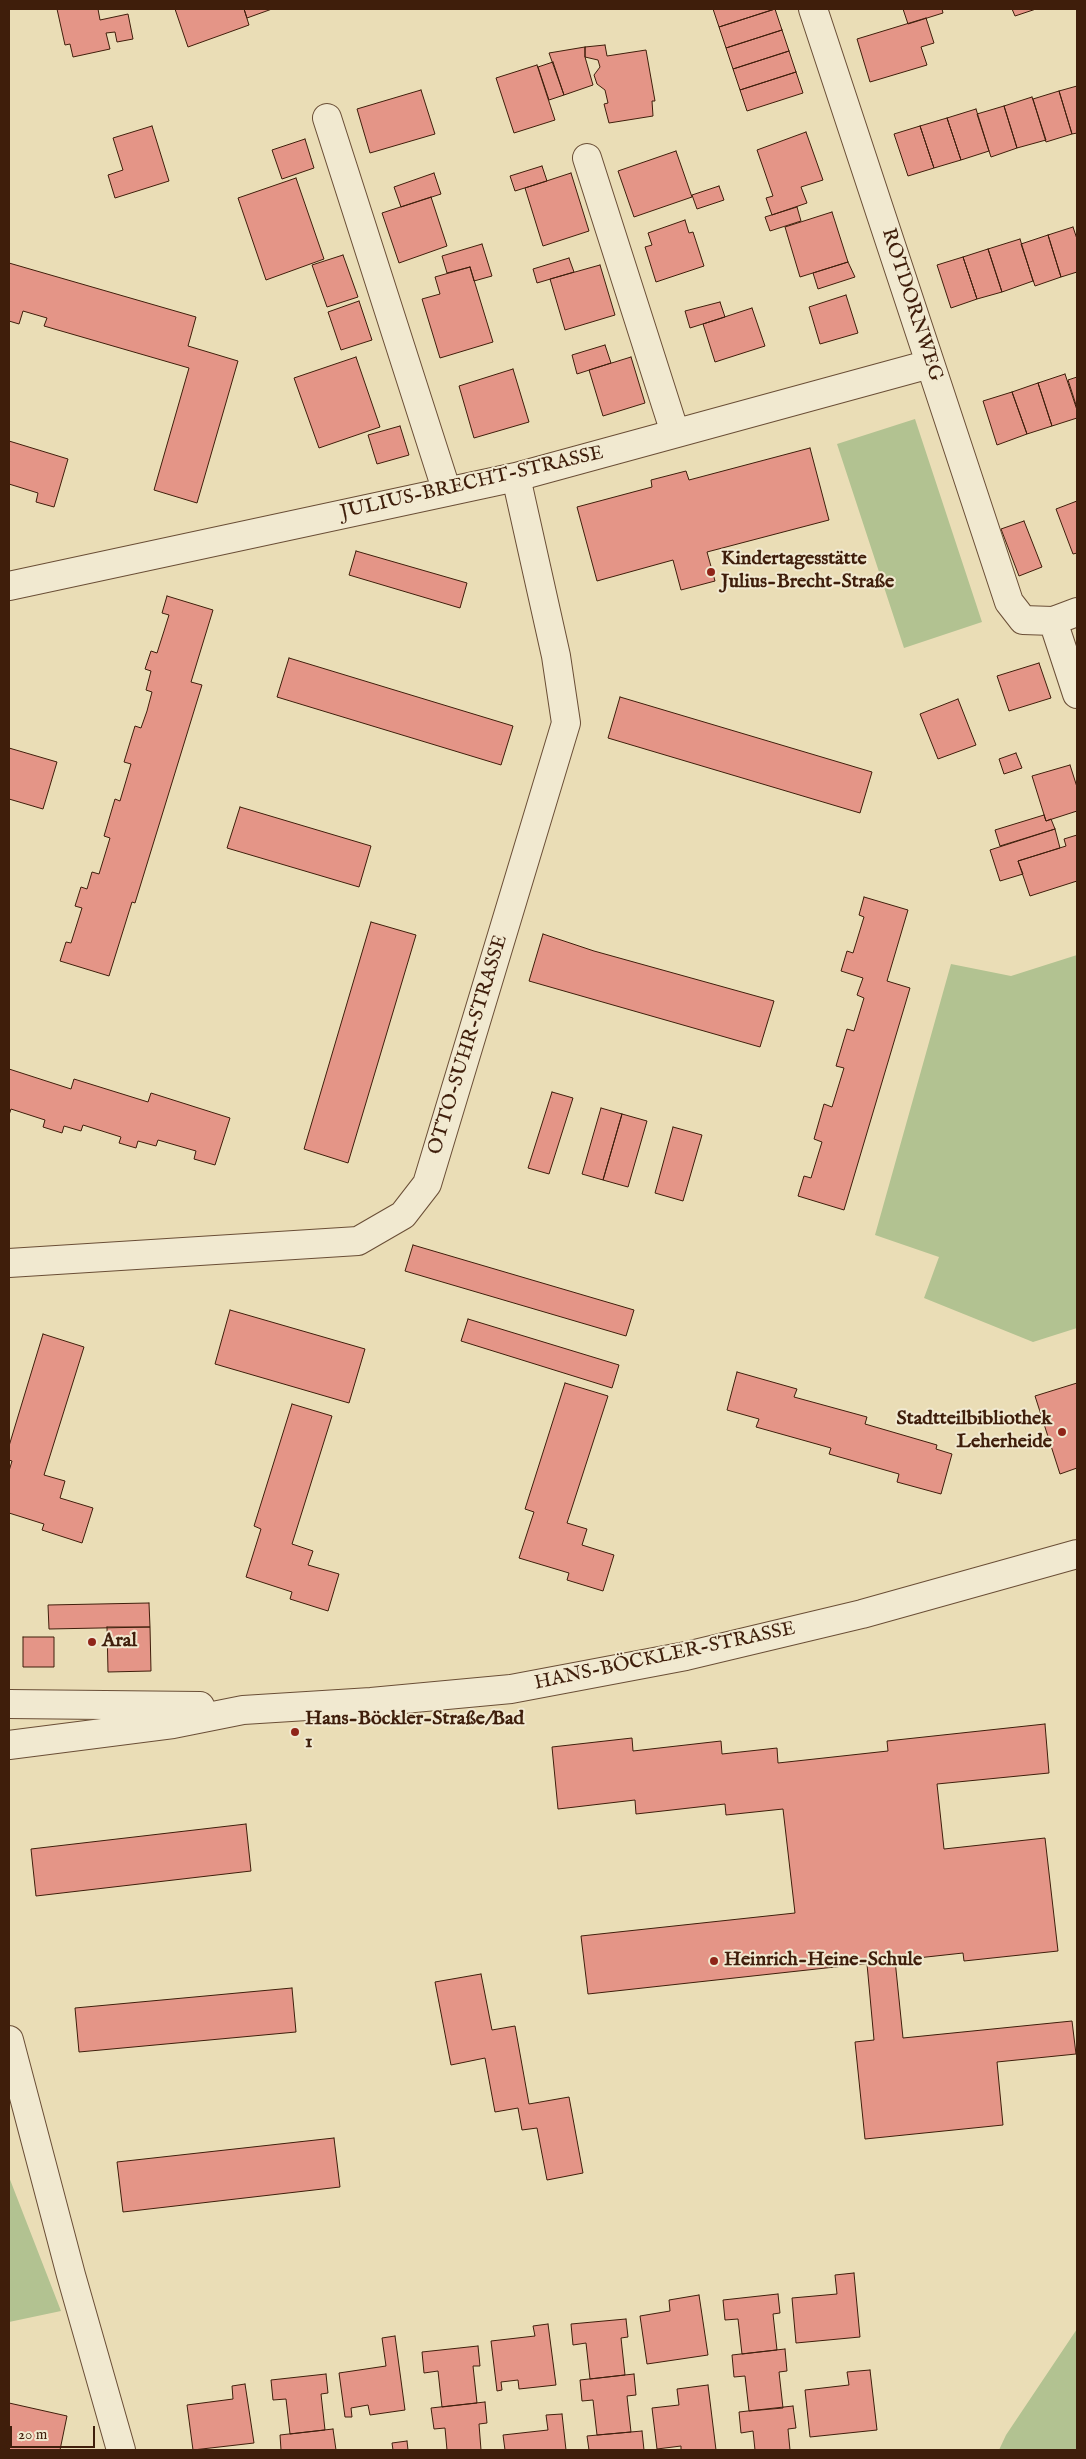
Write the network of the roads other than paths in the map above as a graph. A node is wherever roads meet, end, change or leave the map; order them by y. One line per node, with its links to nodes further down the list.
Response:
1 (813, 9): 4 (street, ROTDORNWEG)
2 (327, 118): 7 (street)
3 (587, 158): 5 (street)
4 (930, 364): 5 (street, JULIUS-BRECHT-STRASSE); 9 (street, ROTDORNWEG)
5 (675, 433): 6 (street, JULIUS-BRECHT-STRASSE)
6 (516, 477): 7 (street, JULIUS-BRECHT-STRASSE); 11 (street, OTTO-SUHR-STRASSE)
7 (447, 492): 8 (street, JULIUS-BRECHT-STRASSE)
8 (9, 586)
9 (1065, 616): 10 (street)
10 (1077, 694)
11 (9, 1263)
12 (1077, 1554): 14 (street, HANS-BÖCKLER-STRASSE)
13 (9, 1704): 14 (street, HANS-BÖCKLER-STRASSE)
14 (243, 1710): 15 (street, HANS-BÖCKLER-STRASSE)
15 (9, 1745)
16 (9, 2040): 17 (street)
17 (120, 2450)

